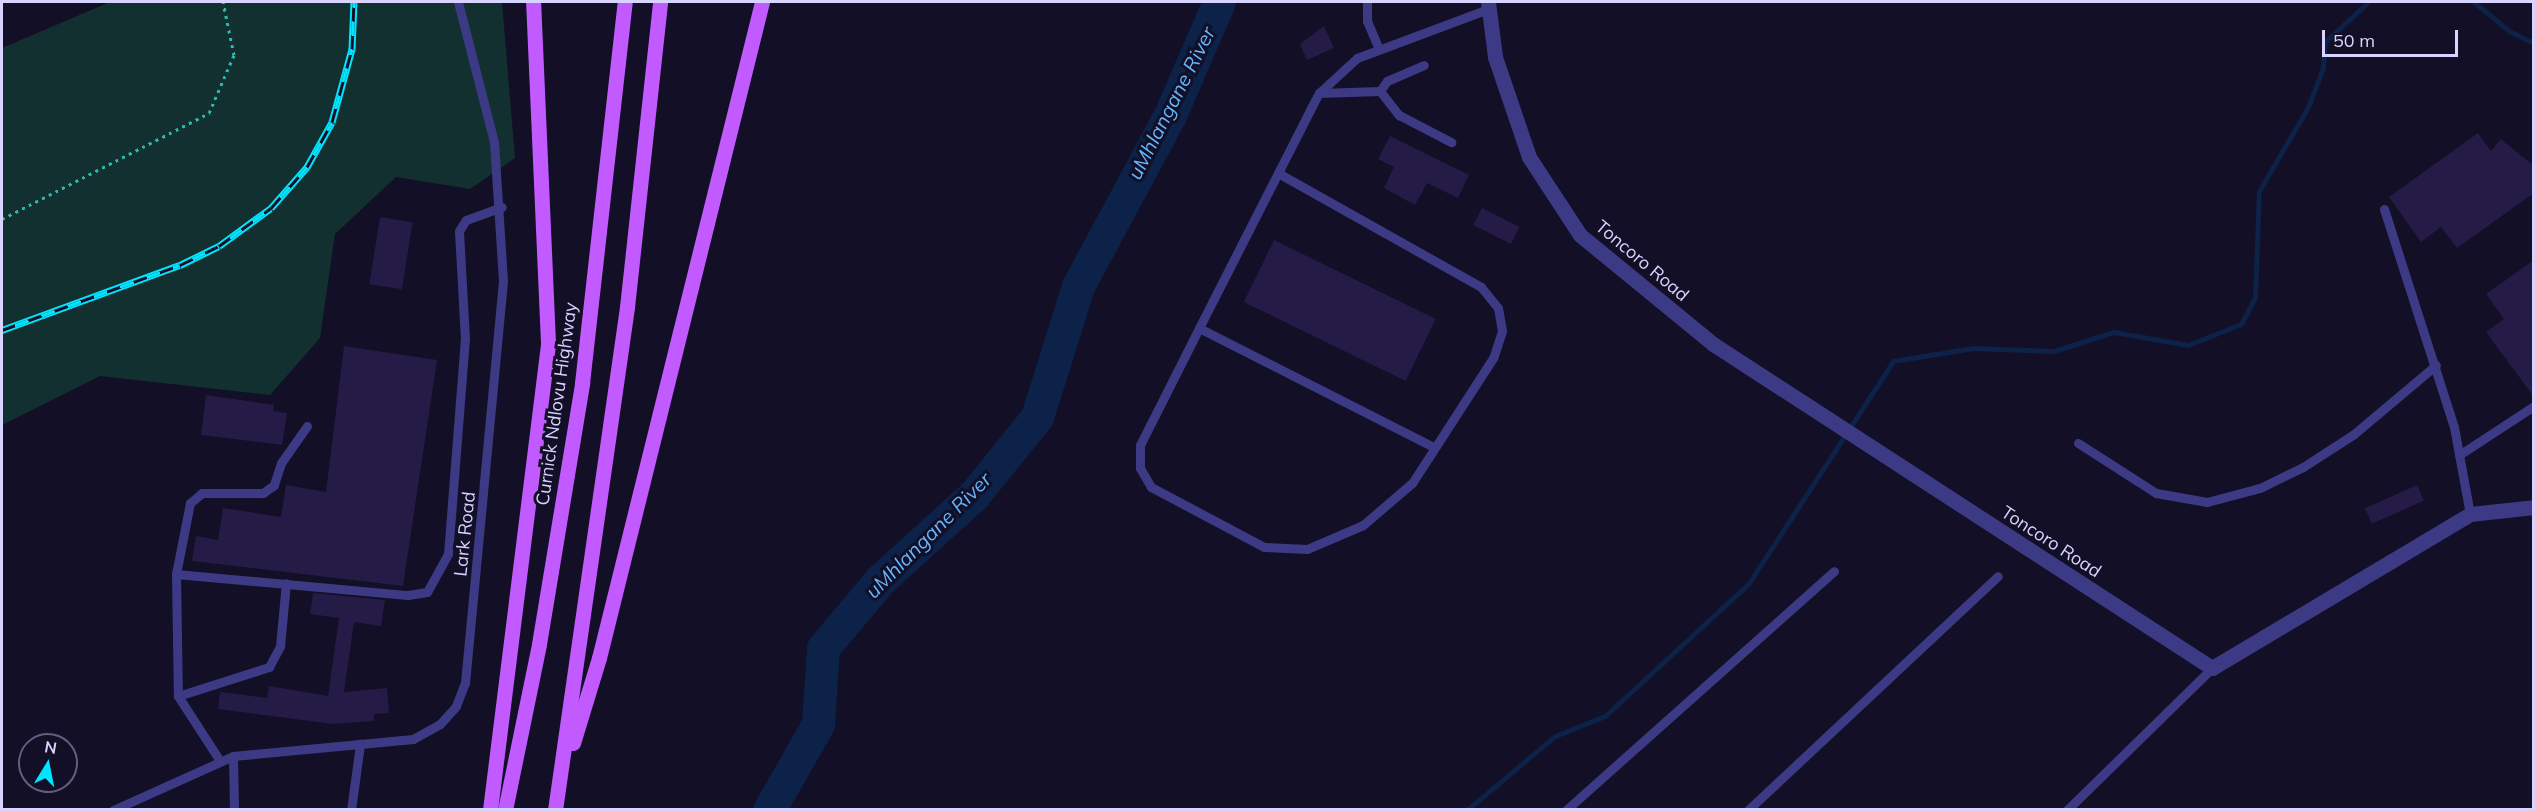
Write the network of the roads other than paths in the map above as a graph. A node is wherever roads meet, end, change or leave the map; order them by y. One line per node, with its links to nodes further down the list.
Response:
1 (458, 2): 14 (lane, Lark Road)
2 (533, 2): 38 (main road)
3 (625, 2): 39 (main road, Curnick Ndlovu Highway)
4 (660, 2): 34 (main road)
5 (762, 2): 34 (main road)
6 (1367, 2): 8 (lane)
7 (1488, 5): 8 (lane); 29 (street, Toncoro Road)
8 (1379, 49): 11 (lane)
9 (1424, 65): 10 (lane)
10 (1380, 92): 11 (lane); 12 (lane)
11 (1319, 93): 13 (lane)
12 (1451, 142)
13 (1278, 173): 16 (lane); 21 (lane)
14 (502, 207): 28 (lane); 31 (lane, Lark Road)
15 (2384, 209): 17 (lane)
16 (1199, 328): 21 (lane); 21 (lane)
17 (2436, 365): 20 (lane); 22 (lane)
18 (2534, 406): 22 (lane)
19 (307, 426): 26 (lane)
20 (2078, 443)
21 (1434, 447)
22 (2459, 455): 24 (lane)
23 (2534, 507): 24 (street)
24 (2470, 514): 29 (street)
25 (1834, 571): 41 (lane)
26 (176, 574): 28 (lane); 30 (lane)
27 (1998, 576): 42 (lane)
28 (286, 583): 30 (lane)
29 (2212, 669): 43 (lane)
30 (178, 696): 33 (lane)
31 (360, 744): 32 (lane, Lark Road); 37 (lane)
32 (232, 756): 33 (lane, Lark Road); 36 (lane)
33 (220, 761): 35 (lane, Lark Road)
34 (564, 771): 40 (main road)
35 (113, 810)
36 (234, 810)
37 (351, 810)
38 (490, 810)
39 (505, 810)
40 (555, 810)
41 (1566, 810)
42 (1748, 810)
43 (2067, 810)

